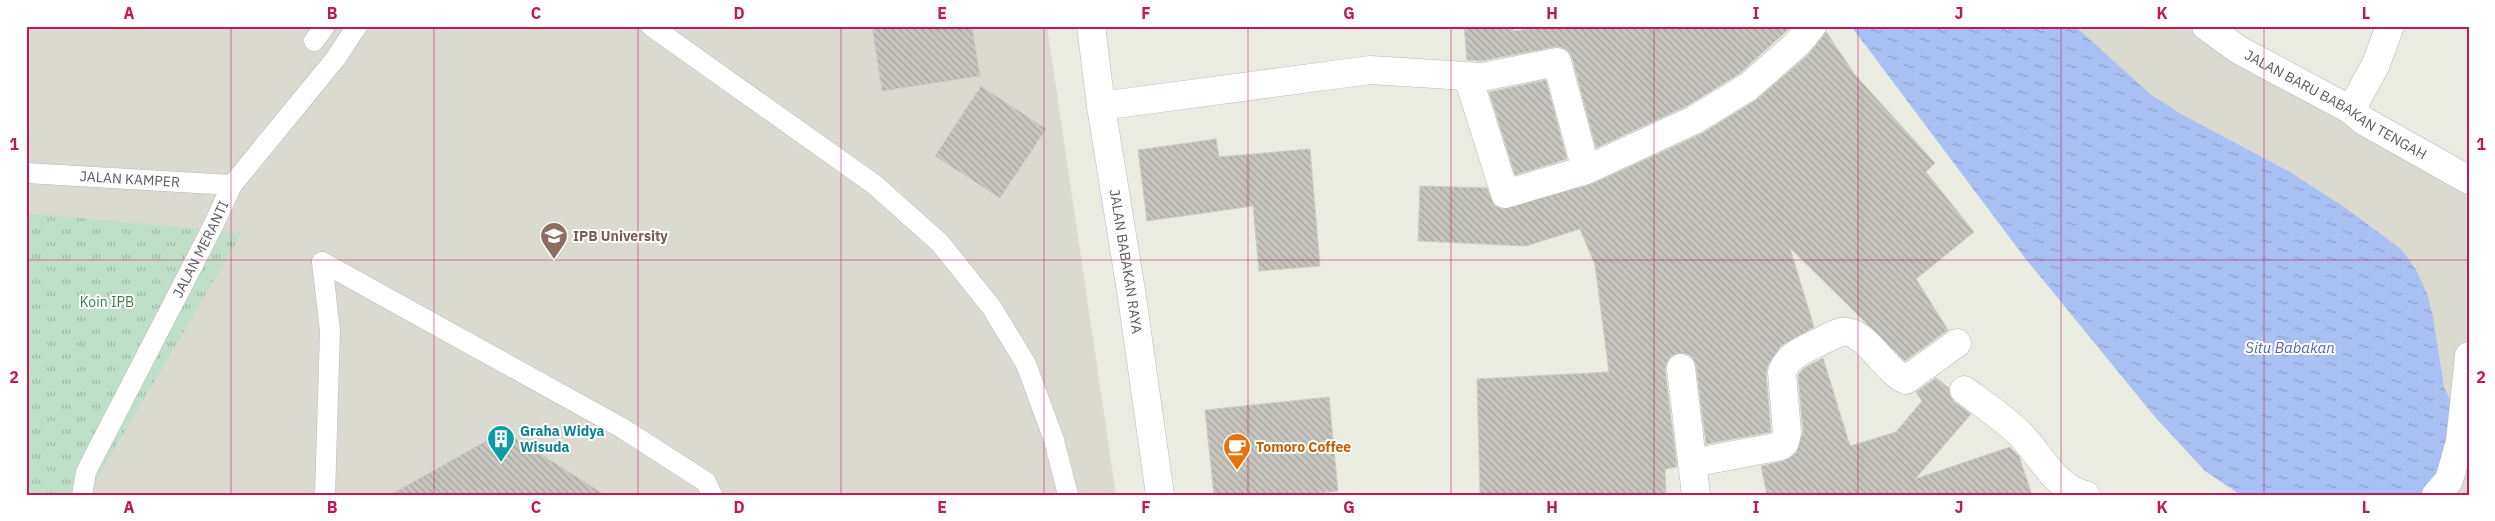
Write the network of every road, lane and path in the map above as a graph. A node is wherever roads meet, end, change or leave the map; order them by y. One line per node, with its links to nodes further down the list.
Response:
1 (357, 26): 13 (lane, JALAN MERANTI)
2 (651, 26): 23 (lane)
3 (1091, 26): 8 (street, JALAN BABAKAN RAYA)
4 (1812, 26): 10 (street)
5 (2206, 26): 9 (street, JALAN BARU BABAKAN TENGAH)
6 (2390, 26): 9 (street)
7 (1468, 77): 8 (street); 10 (street); 10 (street)
8 (1101, 106): 24 (street, JALAN BABAKAN RAYA)
9 (2351, 110): 12 (street, JALAN BARU BABAKAN TENGAH)
10 (1586, 170)
11 (26, 173): 13 (lane, JALAN KAMPER)
12 (2469, 180)
13 (232, 185): 20 (lane, JALAN MERANTI)
14 (1957, 342): 18 (street)
15 (2469, 356): 26 (street)
16 (1681, 368): 18 (street)
17 (1964, 390): 19 (street)
18 (1692, 463): 25 (street)
19 (2082, 494)
20 (82, 495)
21 (324, 495): 22 (lane)
22 (712, 495)
23 (1068, 495)
24 (1160, 495)
25 (1696, 495)
26 (2436, 495)

